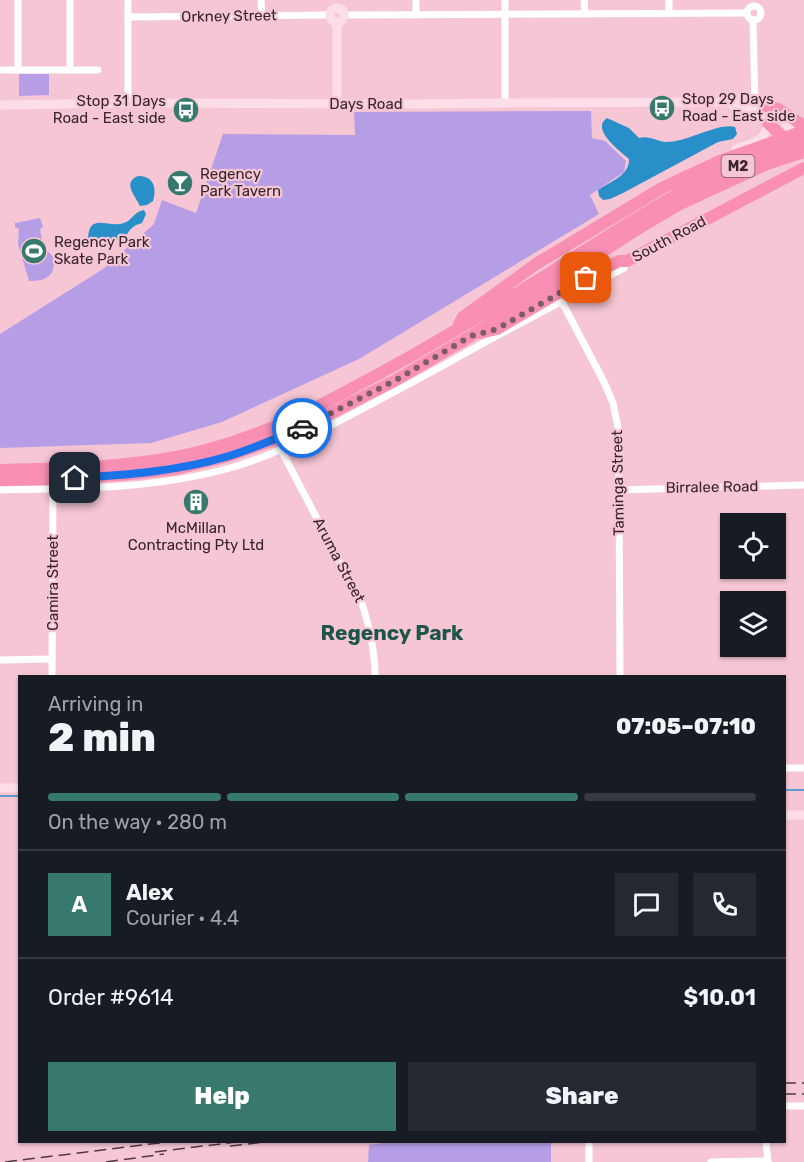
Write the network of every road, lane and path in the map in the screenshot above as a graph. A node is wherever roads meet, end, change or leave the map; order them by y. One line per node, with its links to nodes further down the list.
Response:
1 (18, 0): 20 (street)
2 (70, 0): 21 (street)
3 (128, 0): 17 (street)
4 (261, 0): 15 (street)
5 (416, 0): 16 (street)
6 (505, 0): 12 (street)
7 (585, 0): 13 (street)
8 (669, 0): 14 (street)
9 (754, 3): 11 (street); 18 (street)
10 (337, 12): 15 (street, Orkney Street); 16 (street, Orkney Street); 25 (street)
11 (747, 13): 14 (street, Orkney Street); 18 (street)
12 (505, 14): 13 (street, Orkney Street); 16 (street, Orkney Street); 24 (street)
13 (585, 14): 14 (street, Orkney Street)
14 (669, 14)
15 (262, 15): 17 (street, Orkney Street)
16 (416, 15)
17 (128, 17): 23 (street)
18 (753, 20): 27 (street)
19 (2, 70): 20 (street)
20 (18, 70): 21 (street)
21 (70, 70): 22 (street)
22 (98, 70)
23 (128, 103): 25 (street, Days Road); 26 (street, Days Road)
24 (505, 103): 25 (street, Days Road); 27 (street, Days Road)
25 (337, 104)
26 (0, 105)
27 (758, 108): 28 (street); 29 (highway); 30 (street)
28 (768, 123): 30 (highway); 33 (street)
29 (804, 126)
30 (792, 133): 31 (highway); 32 (highway)
31 (802, 149): 35 (highway); 36 (highway, M2)
32 (739, 155): 33 (highway); 35 (highway)
33 (720, 161): 39 (highway)
34 (804, 168): 35 (highway, South Road)
35 (758, 193): 37 (highway, South Road)
36 (678, 200): 39 (highway, M2); 40 (highway, M2)
37 (627, 261): 38 (street, South Road); 40 (highway)
38 (562, 302): 41 (street, South Road); 47 (street, Taminga Street)
39 (453, 332): 42 (highway, M2)
40 (471, 336): 43 (highway, M2)
41 (281, 450): 45 (street, South Road); 51 (street, Aruma Street)
42 (0, 470)
43 (0, 480)
44 (804, 485): 47 (street, Birralee Road)
45 (53, 489): 46 (street, South Road); 48 (street, Camira Street)
46 (0, 490)
47 (619, 490): 52 (street, Taminga Street)
48 (52, 659): 49 (street); 50 (street, Camira Street)
49 (0, 660)
50 (52, 675)
51 (375, 675)
52 (620, 675)
53 (786, 768): 54 (street)
54 (804, 768)
55 (0, 788): 56 (street)
56 (18, 788)
57 (786, 815): 58 (street)
58 (804, 815)
59 (786, 1106): 60 (street)
60 (804, 1106)
61 (589, 1143): 64 (street)
62 (766, 1143): 63 (street)
63 (768, 1161): 65 (street)
64 (590, 1162)
65 (711, 1162)

